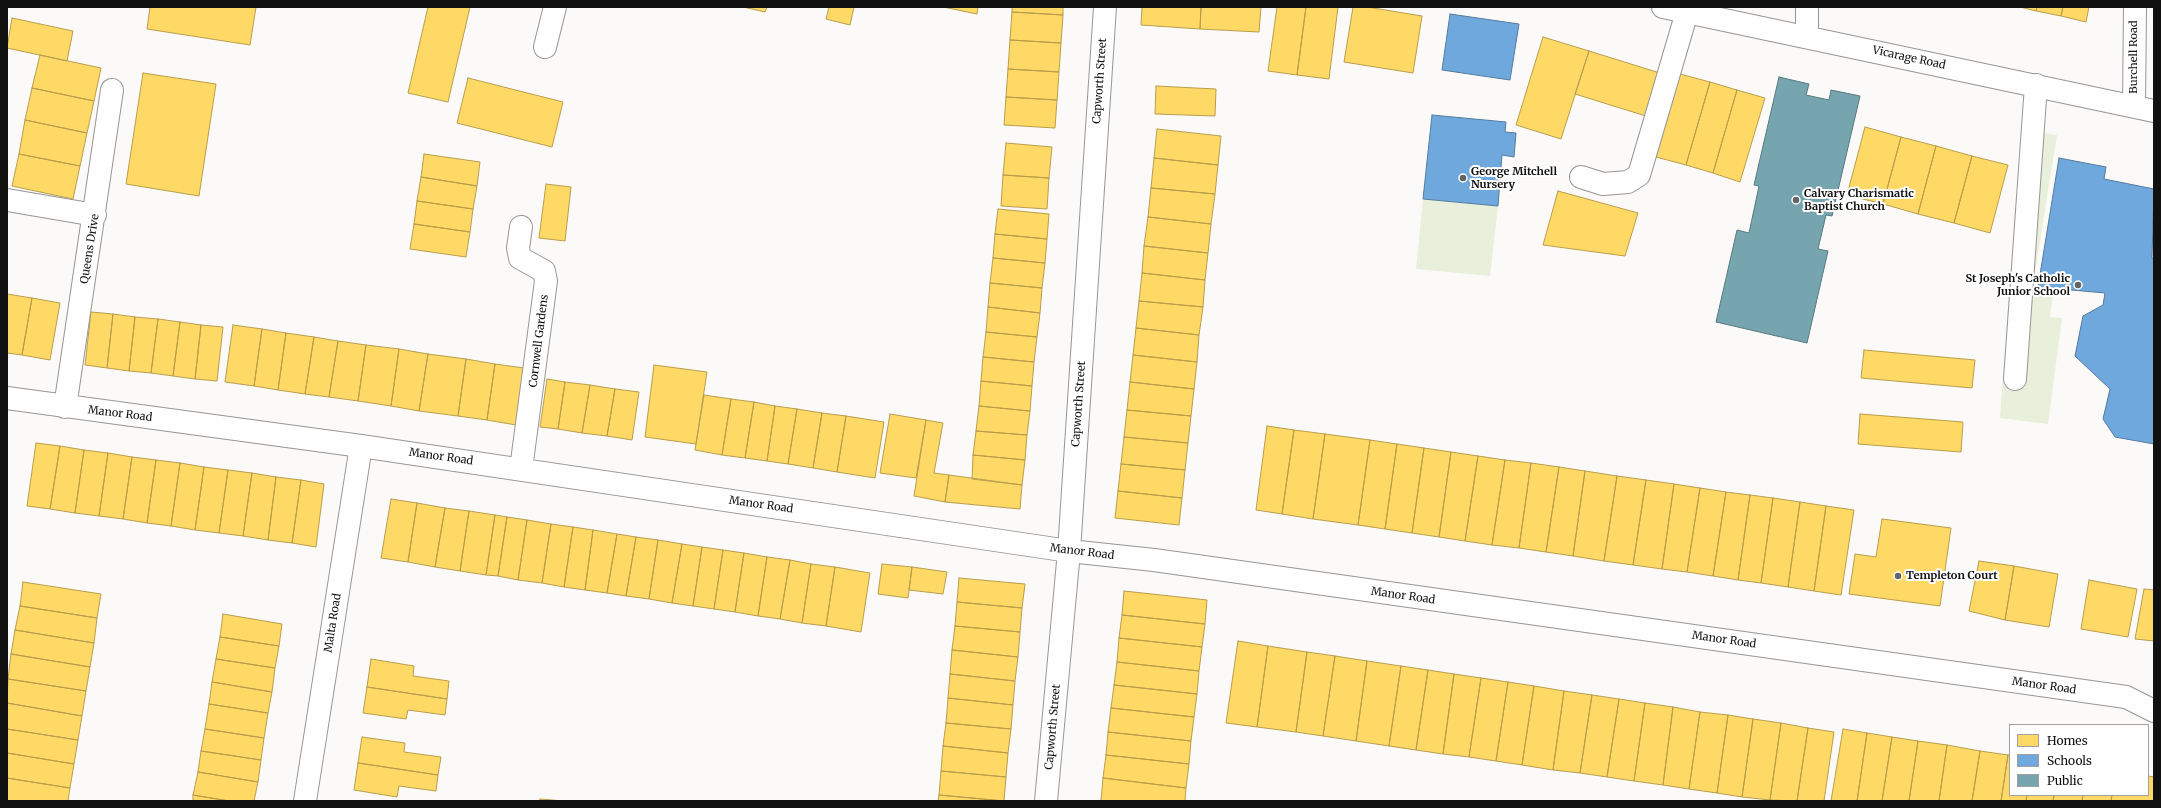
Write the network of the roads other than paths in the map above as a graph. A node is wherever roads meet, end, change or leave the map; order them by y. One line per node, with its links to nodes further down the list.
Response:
1 (555, 7): 8 (street)
2 (1105, 7): 21 (street, Capworth Street)
3 (1663, 7): 6 (street, Vicarage Road)
4 (1807, 7): 7 (street)
5 (2135, 7): 11 (street, Burchell Road)
6 (1687, 12): 7 (street, Vicarage Road); 12 (street)
7 (1807, 36): 9 (street, Vicarage Road)
8 (545, 47)
9 (2036, 85): 11 (street, Vicarage Road); 16 (street)
10 (112, 90): 14 (street, Queens Drive)
11 (2144, 109)
12 (1581, 177)
13 (7, 200): 14 (street)
14 (95, 215): 18 (street, Queens Drive)
15 (522, 227): 20 (street, Cornwell Gardens)
16 (2015, 379)
17 (7, 398): 18 (street, Manor Road)
18 (65, 408): 19 (street, Manor Road)
19 (361, 446): 20 (street, Manor Road); 23 (street, Malta Road)
20 (521, 469): 21 (street, Manor Road)
21 (1069, 551): 22 (street, Manor Road); 24 (street, Capworth Street)
22 (2154, 711)
23 (305, 801)
24 (1046, 801)

